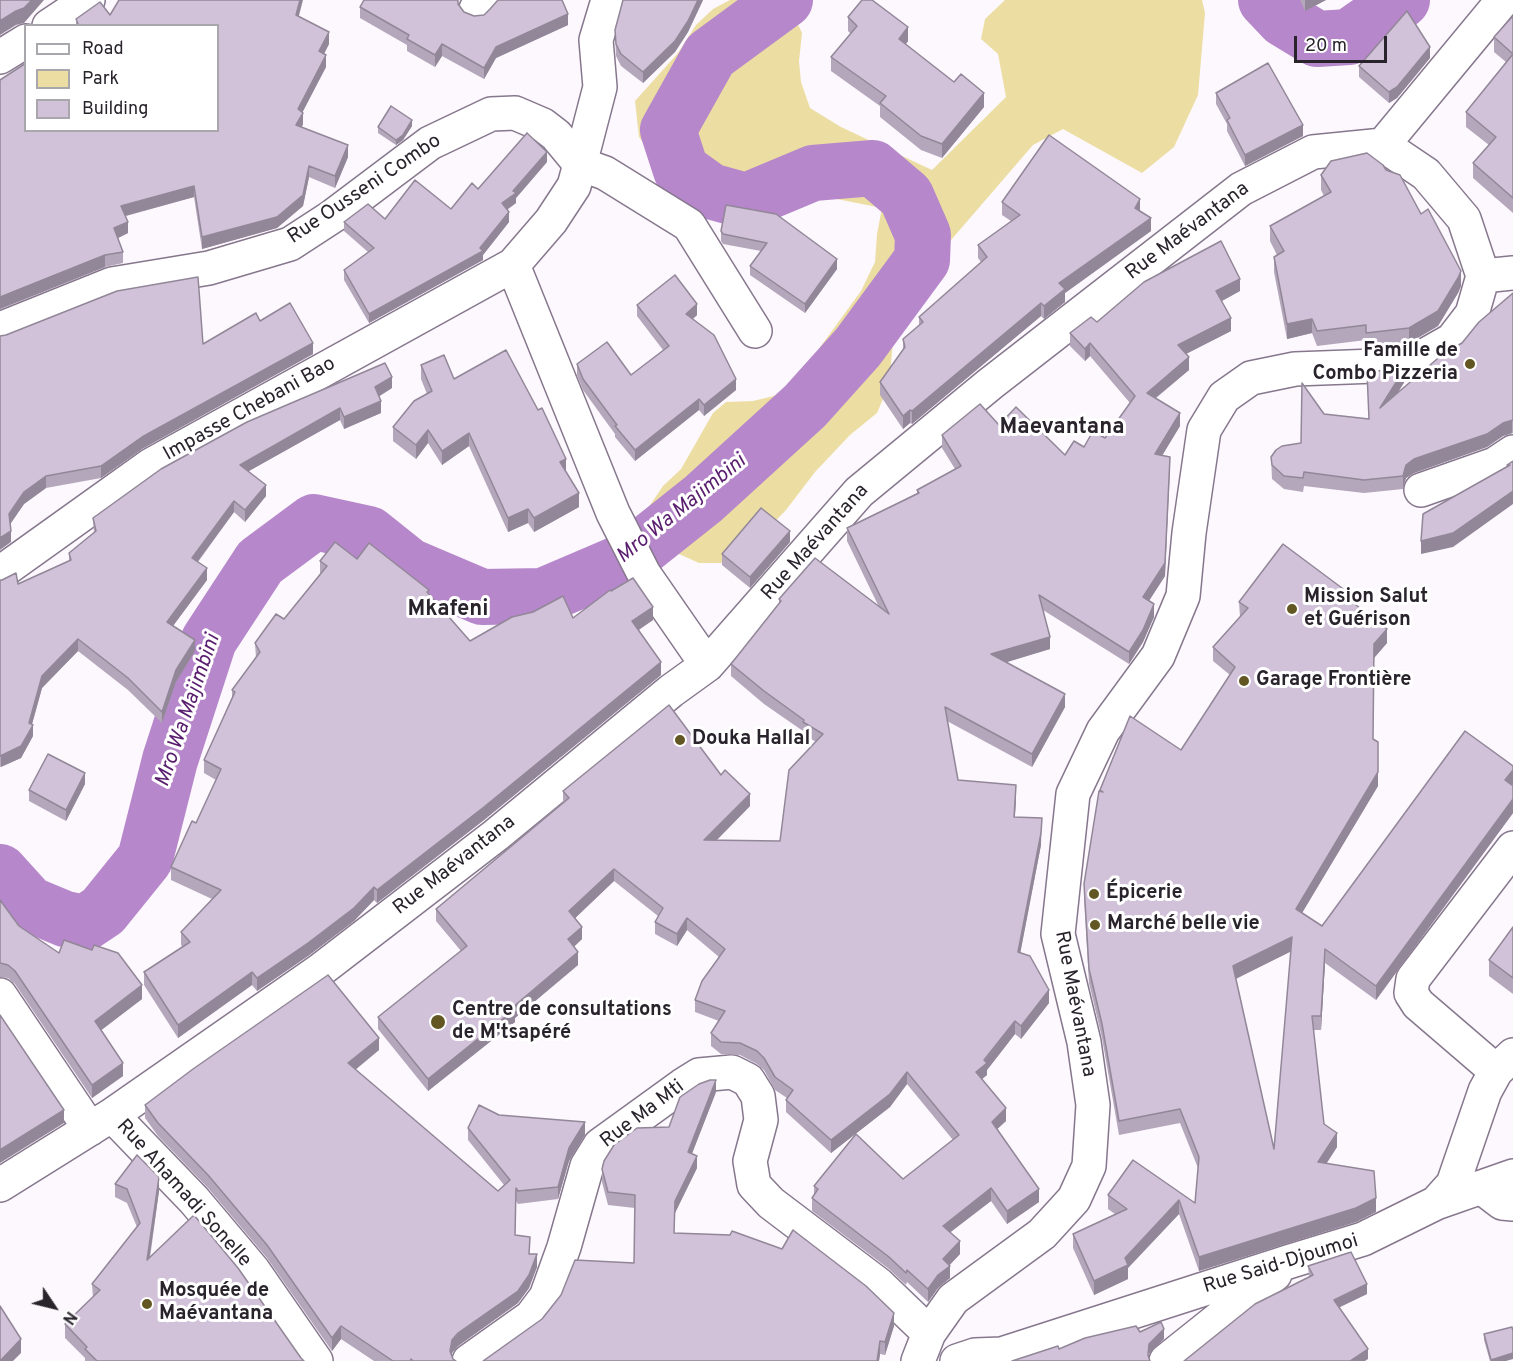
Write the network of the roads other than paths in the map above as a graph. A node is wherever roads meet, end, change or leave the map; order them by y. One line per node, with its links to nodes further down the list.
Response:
1 (88, 0): 4 (street)
2 (608, 0): 8 (street)
3 (1503, 0): 7 (street)
4 (52, 24)
5 (24, 42): 6 (street)
6 (0, 57)
7 (1383, 145): 10 (street, Rue Maévantana); 16 (street, Rue Maévantana)
8 (580, 164): 9 (street); 11 (street, Rue Ousseni Combo); 12 (street)
9 (513, 265): 15 (street, Impasse Chebani Bao); 16 (street)
10 (1498, 274): 27 (street, Rue Maévantana)
11 (0, 329)
12 (755, 331)
13 (1513, 452): 14 (street)
14 (1421, 490)
15 (0, 573)
16 (707, 665): 20 (street, Rue Maévantana)
17 (1513, 848): 19 (street)
18 (0, 995): 20 (street, Rue Ahamadi Sonelle)
19 (1504, 1063): 24 (street, Rue Said-Djoumoi)
20 (101, 1122): 22 (street, Rue Maévantana); 29 (street, Rue Ahamadi Sonelle)
21 (1513, 1176): 23 (street)
22 (0, 1185)
23 (1481, 1187): 24 (street); 25 (street)
24 (1436, 1203): 26 (street, Rue Said-Djoumoi)
25 (1513, 1204)
26 (1291, 1261): 28 (street); 31 (street, Rue Said-Djoumoi)
27 (923, 1347): 30 (street, Rue Ma Mti)
28 (1177, 1358)
29 (316, 1361)
30 (469, 1361)
31 (957, 1361)

